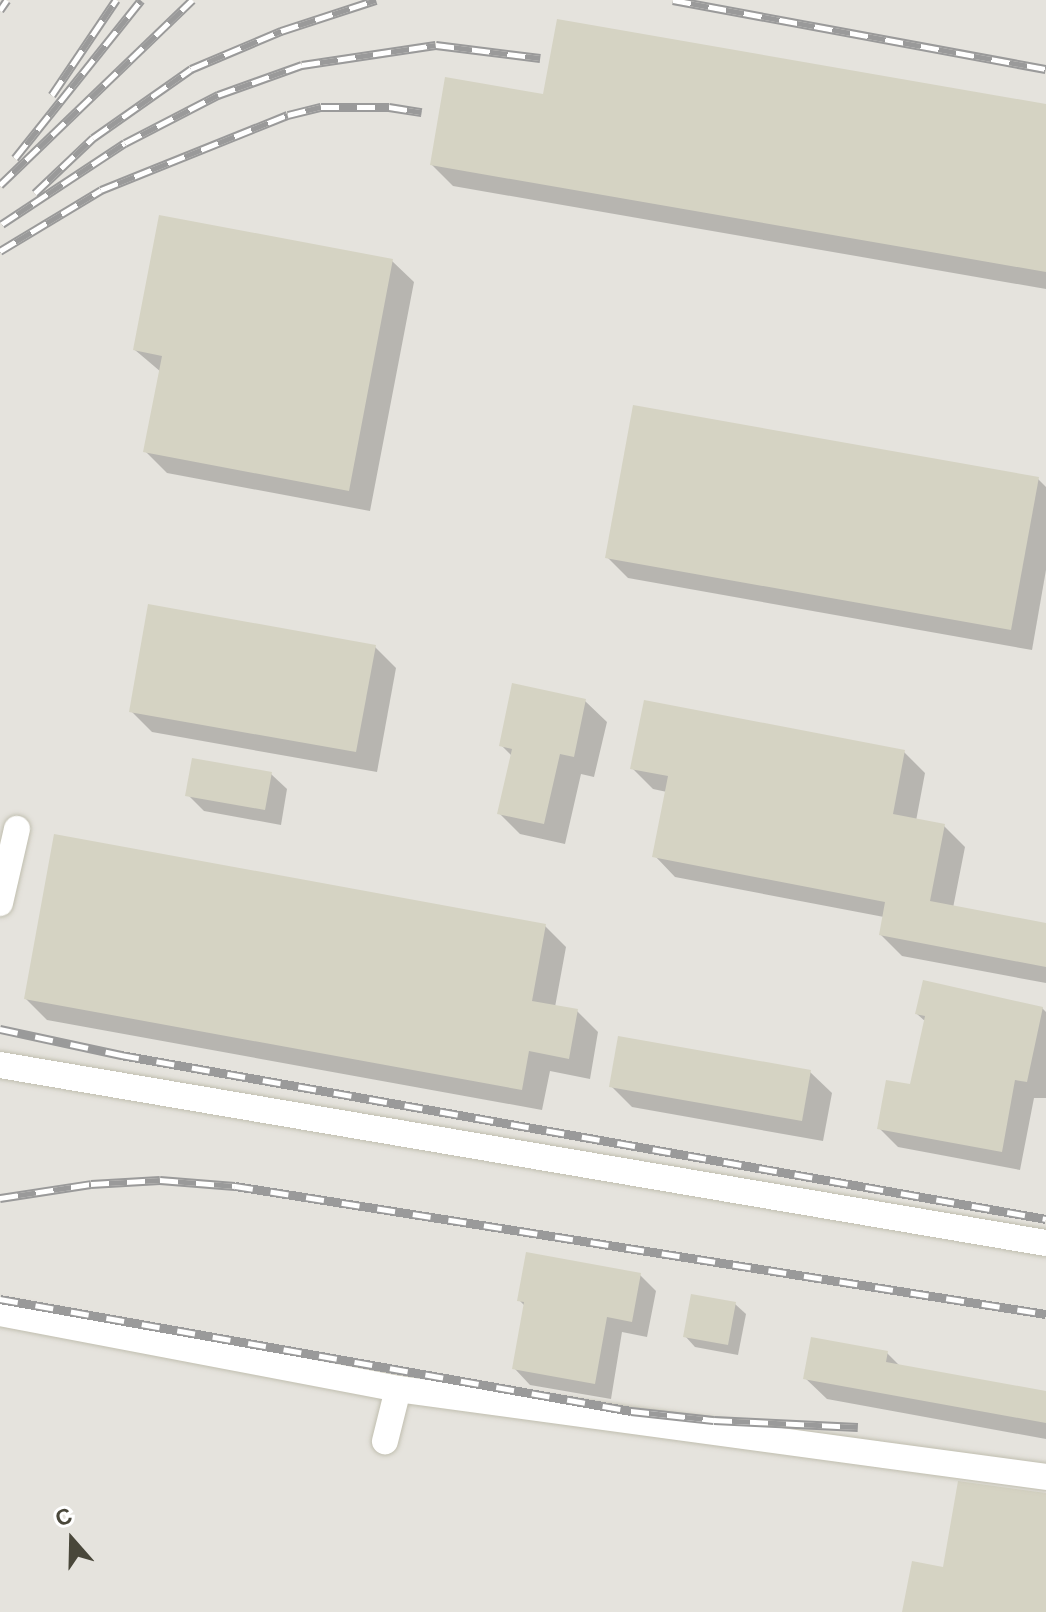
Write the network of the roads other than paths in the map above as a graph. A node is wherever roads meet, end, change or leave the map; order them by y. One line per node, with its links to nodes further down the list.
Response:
1 (17, 829): 2 (lane)
2 (0, 903)
3 (0, 1065): 4 (lane)
4 (1046, 1243)
5 (0, 1313): 6 (lane)
6 (398, 1389): 7 (lane); 8 (lane)
7 (385, 1441)
8 (1046, 1477)

